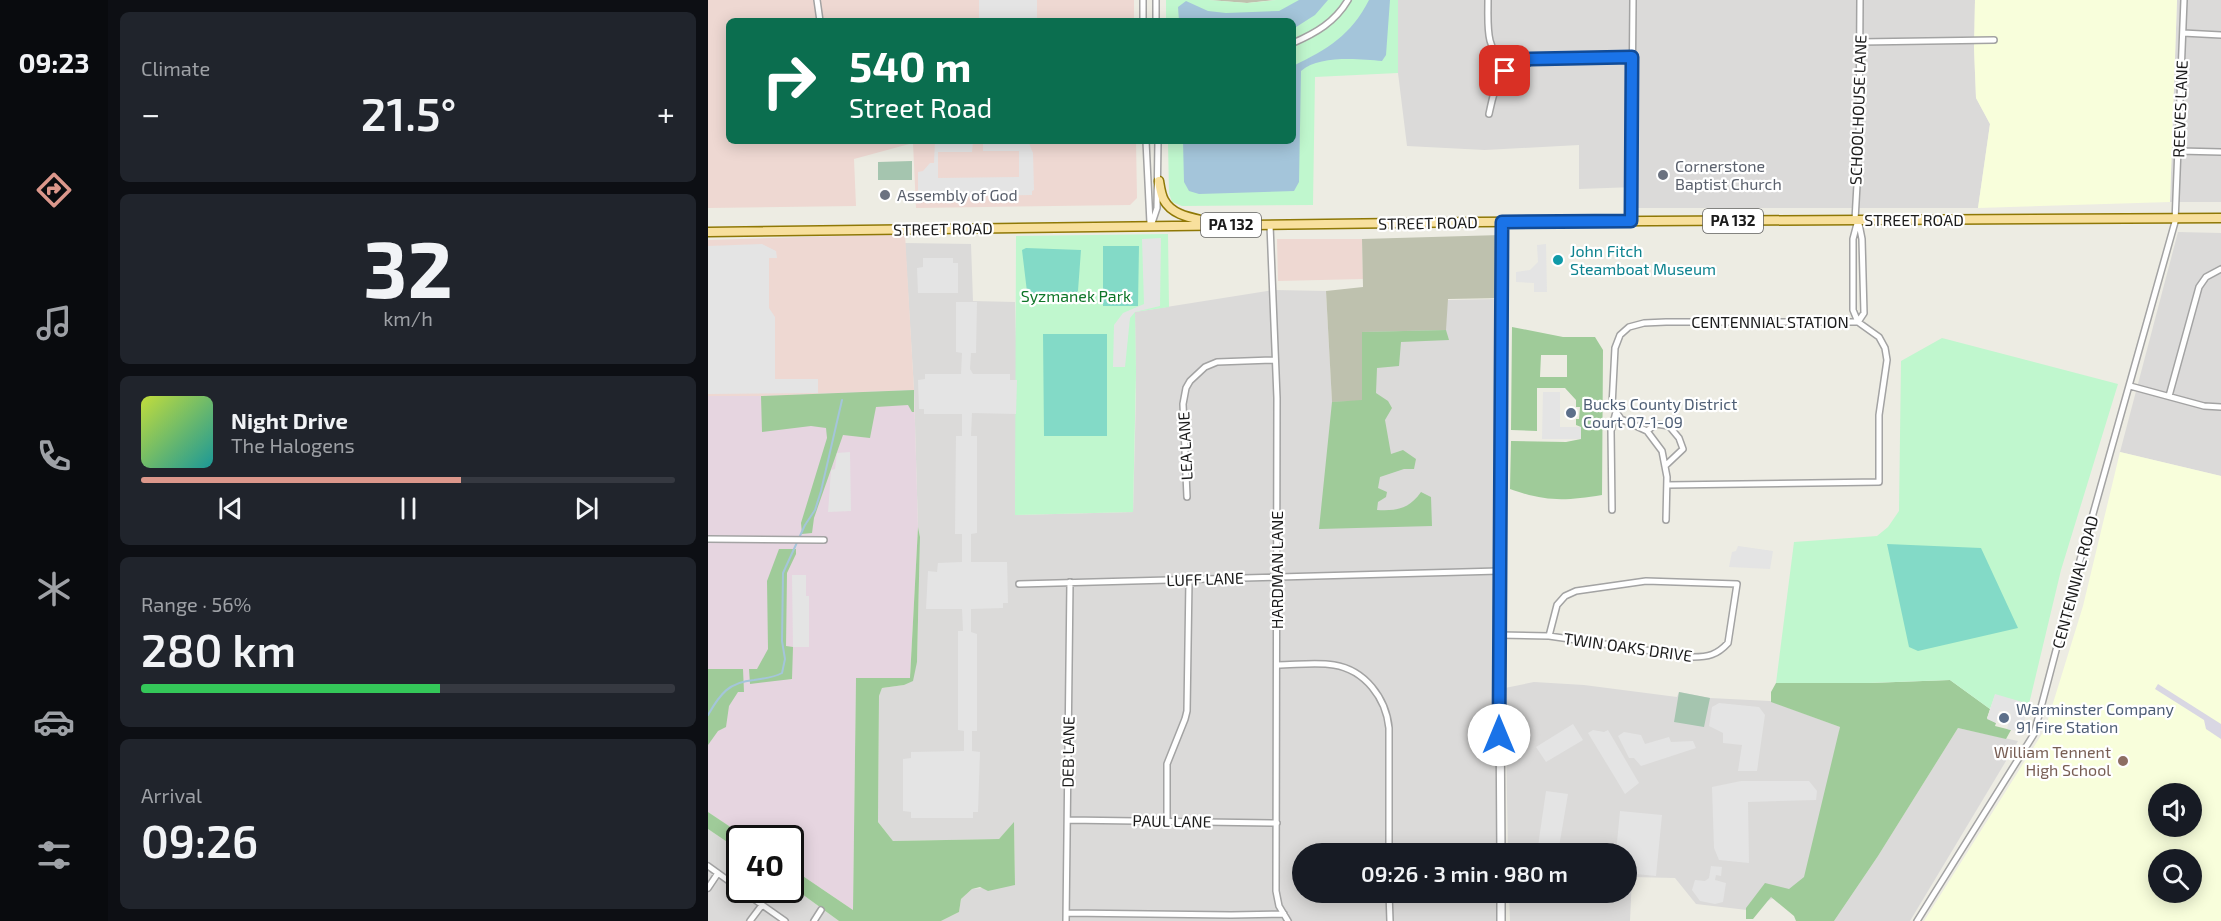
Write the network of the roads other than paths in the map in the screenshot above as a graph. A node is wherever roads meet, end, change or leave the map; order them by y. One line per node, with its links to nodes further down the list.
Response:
1 (817, 0): 9 (street)
2 (1143, 0): 10 (street)
3 (1156, 0): 11 (street)
4 (1348, 0): 15 (street)
5 (1488, 0): 18 (street)
6 (1633, 0): 17 (street)
7 (1860, 0): 16 (street, SCHOOLHOUSE LANE)
8 (2184, 0): 12 (street, REEVES LANE)
9 (820, 18)
10 (1143, 18)
11 (1156, 18)
12 (2183, 33): 13 (street); 22 (street, REEVES LANE)
13 (2221, 35)
14 (1994, 40): 16 (street)
15 (1296, 42)
16 (1861, 42): 27 (street, SCHOOLHOUSE LANE)
17 (1632, 57): 18 (street); 28 (street)
18 (1507, 69): 19 (street)
19 (1489, 114)
20 (1146, 144): 32 (street)
21 (1158, 144): 24 (street)
22 (2179, 151): 23 (street); 25 (street, REEVES LANE)
23 (2221, 152)
24 (1159, 181): 30 (main road); 32 (street)
25 (2176, 218): 26 (main road, STREET ROAD / PA 132); 27 (main road, STREET ROAD / PA 132); 37 (street, CENTENNIAL ROAD)
26 (2221, 218)
27 (1857, 220): 28 (main road, STREET ROAD / PA 132); 35 (street); 35 (street)
28 (1631, 221): 29 (main road, STREET ROAD / PA 132)
29 (1502, 222): 31 (main road, STREET ROAD / PA 132); 49 (street)
30 (1225, 225): 31 (main road, STREET ROAD / PA 132); 32 (main road, STREET ROAD / PA 132)
31 (1270, 225): 36 (street, HARDMAN LANE)
32 (1151, 226): 33 (main road, STREET ROAD / PA 132)
33 (708, 232)
34 (2221, 269): 38 (street)
35 (1858, 322): 40 (street, CENTENNIAL STATION); 43 (street, CENTENNIAL STATION)
36 (1275, 360): 44 (street, LEA LANE); 50 (street, HARDMAN LANE)
37 (2130, 386): 38 (street); 80 (street, CENTENNIAL ROAD)
38 (2169, 396): 39 (street)
39 (2221, 407)
40 (1616, 412): 41 (street); 45 (street)
41 (1647, 430): 42 (street); 42 (street)
42 (1665, 466): 43 (street)
43 (1667, 485): 46 (street)
44 (1187, 497)
45 (1612, 510)
46 (1666, 520)
47 (708, 539): 48 (street)
48 (824, 540)
49 (1499, 571): 50 (street, LUFF LANE); 54 (street)
50 (1277, 577): 51 (street, LUFF LANE); 56 (street, HARDMAN LANE)
51 (1189, 580): 52 (street, LUFF LANE); 58 (street)
52 (1070, 582): 53 (street, LUFF LANE); 57 (street, DEB LANE)
53 (1019, 584)
54 (1499, 635): 55 (street, TWIN OAKS DRIVE); 61 (street)
55 (1549, 636): 55 (street, TWIN OAKS DRIVE)
56 (1277, 665): 59 (street, HARDMAN LANE); 60 (street)
57 (1068, 819): 58 (street, PAUL LANE); 71 (street, DEB LANE)
58 (1167, 821): 59 (street, PAUL LANE)
59 (1277, 823): 72 (street, HARDMAN LANE)
60 (1389, 843)
61 (1501, 843)
62 (708, 866): 63 (street)
63 (718, 873): 64 (street); 65 (street)
64 (726, 879)
65 (708, 888)
66 (759, 903): 69 (street)
67 (1389, 903): 78 (street)
68 (1501, 903): 79 (street)
69 (762, 905): 73 (street); 74 (street)
70 (821, 910): 75 (street)
71 (1067, 913): 72 (street); 76 (street, DEB LANE)
72 (1284, 914): 77 (street, HARDMAN LANE)
73 (750, 921)
74 (785, 921)
75 (814, 921)
76 (1066, 921)
77 (1288, 921)
78 (1389, 921)
79 (1501, 921)
80 (1917, 921)

